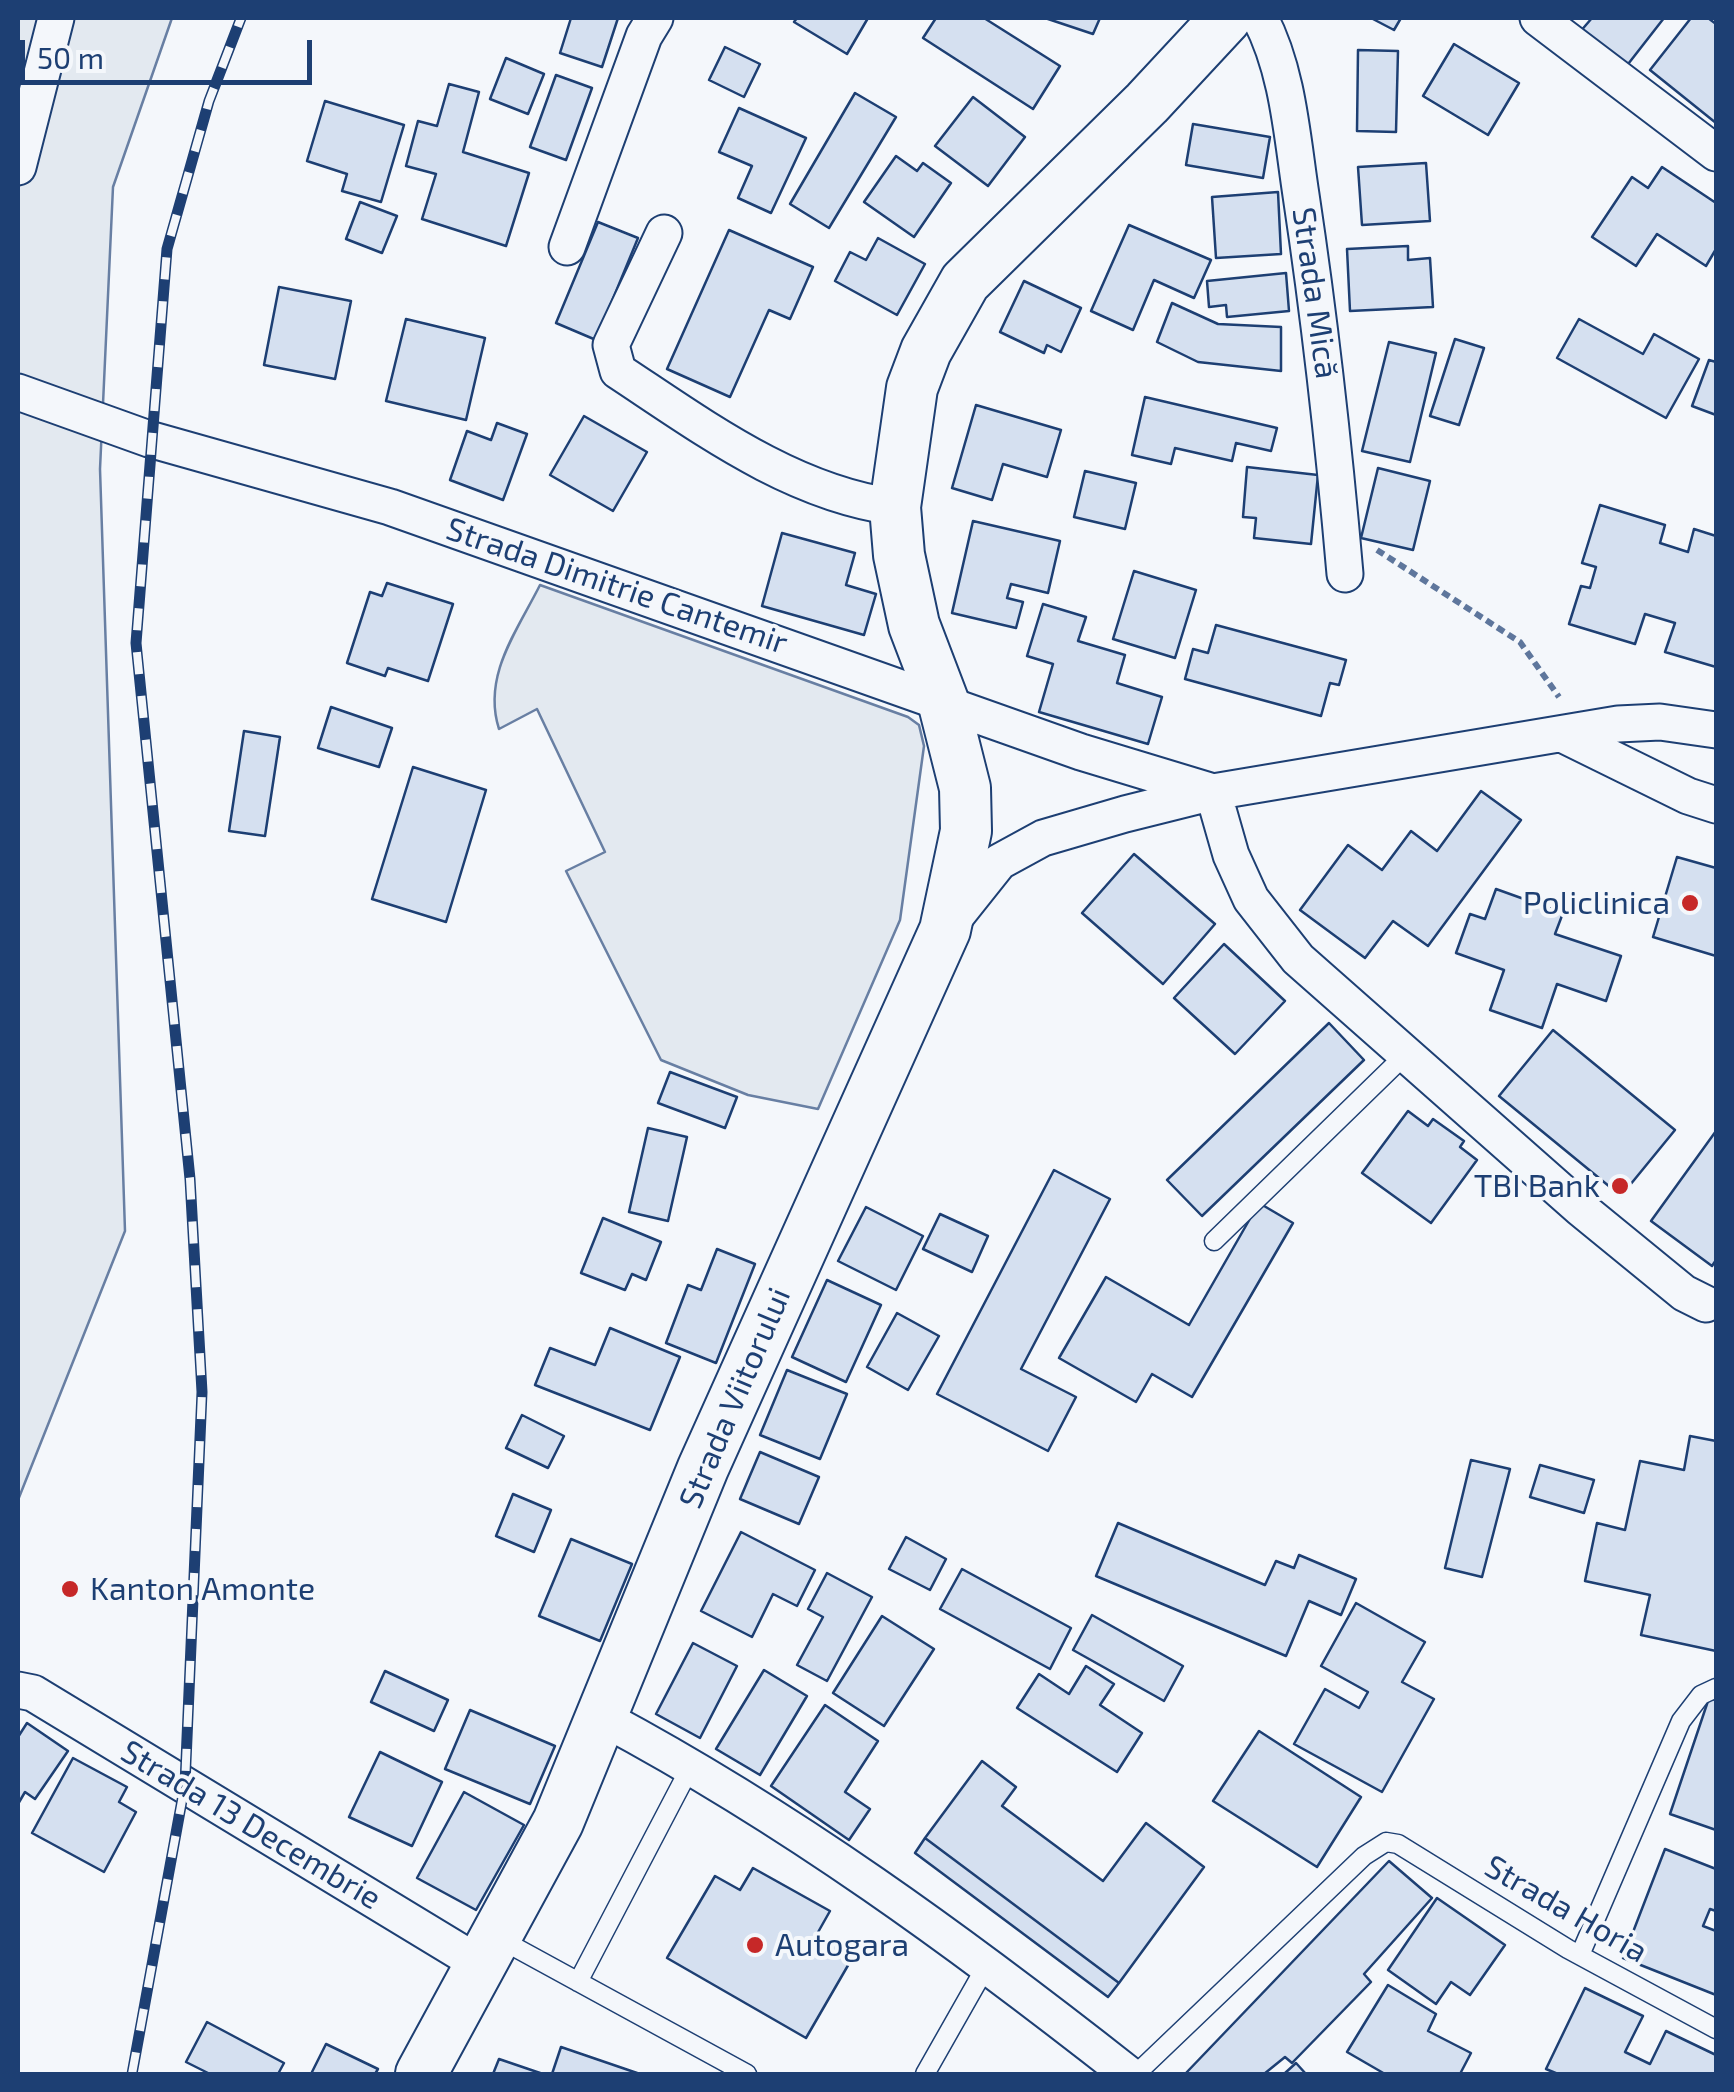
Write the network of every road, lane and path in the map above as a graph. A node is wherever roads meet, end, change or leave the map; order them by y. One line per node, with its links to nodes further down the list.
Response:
1 (56, 18): 7 (street)
2 (655, 18): 9 (street)
3 (1226, 18): 11 (street, Strada Viitorului)
4 (1260, 18): 12 (street, Strada Mică)
5 (1538, 18): 6 (street)
6 (1716, 153)
7 (18, 167)
8 (664, 232): 11 (street)
9 (567, 247)
10 (18, 392): 13 (street, Strada Dimitrie Cantemir)
11 (895, 507): 13 (street, Strada Viitorului)
12 (1345, 574): 15 (path)
13 (943, 701): 16 (street, Strada Dimitrie Cantemir); 18 (street, Strada Viitorului)
14 (1716, 730): 15 (street, Strada Dimitrie Cantemir)
15 (1573, 733): 16 (street, Strada Dimitrie Cantemir); 17 (street)
16 (1214, 792): 18 (street, Strada Dimitrie Cantemir); 19 (street)
17 (1716, 805)
18 (945, 930): 24 (street, Strada Viitorului)
19 (1405, 1056): 20 (lane); 21 (street)
20 (1214, 1241)
21 (1711, 1304)
22 (1716, 1688): 27 (lane)
23 (18, 1690): 26 (street, Strada 13 Decembrie)
24 (604, 1718): 25 (street); 26 (street, Strada Viitorului)
25 (691, 1766): 28 (street); 29 (lane)
26 (490, 1952): 29 (lane); 31 (street, Strada Viitorului)
27 (1580, 1956): 30 (lane, Strada Horia); 35 (lane, Strada Horia)
28 (988, 1963): 33 (lane); 34 (street)
29 (578, 1982): 32 (lane)
30 (1716, 2030)
31 (421, 2074)
32 (747, 2074)
33 (925, 2074)
34 (1128, 2074)
35 (1136, 2074)

